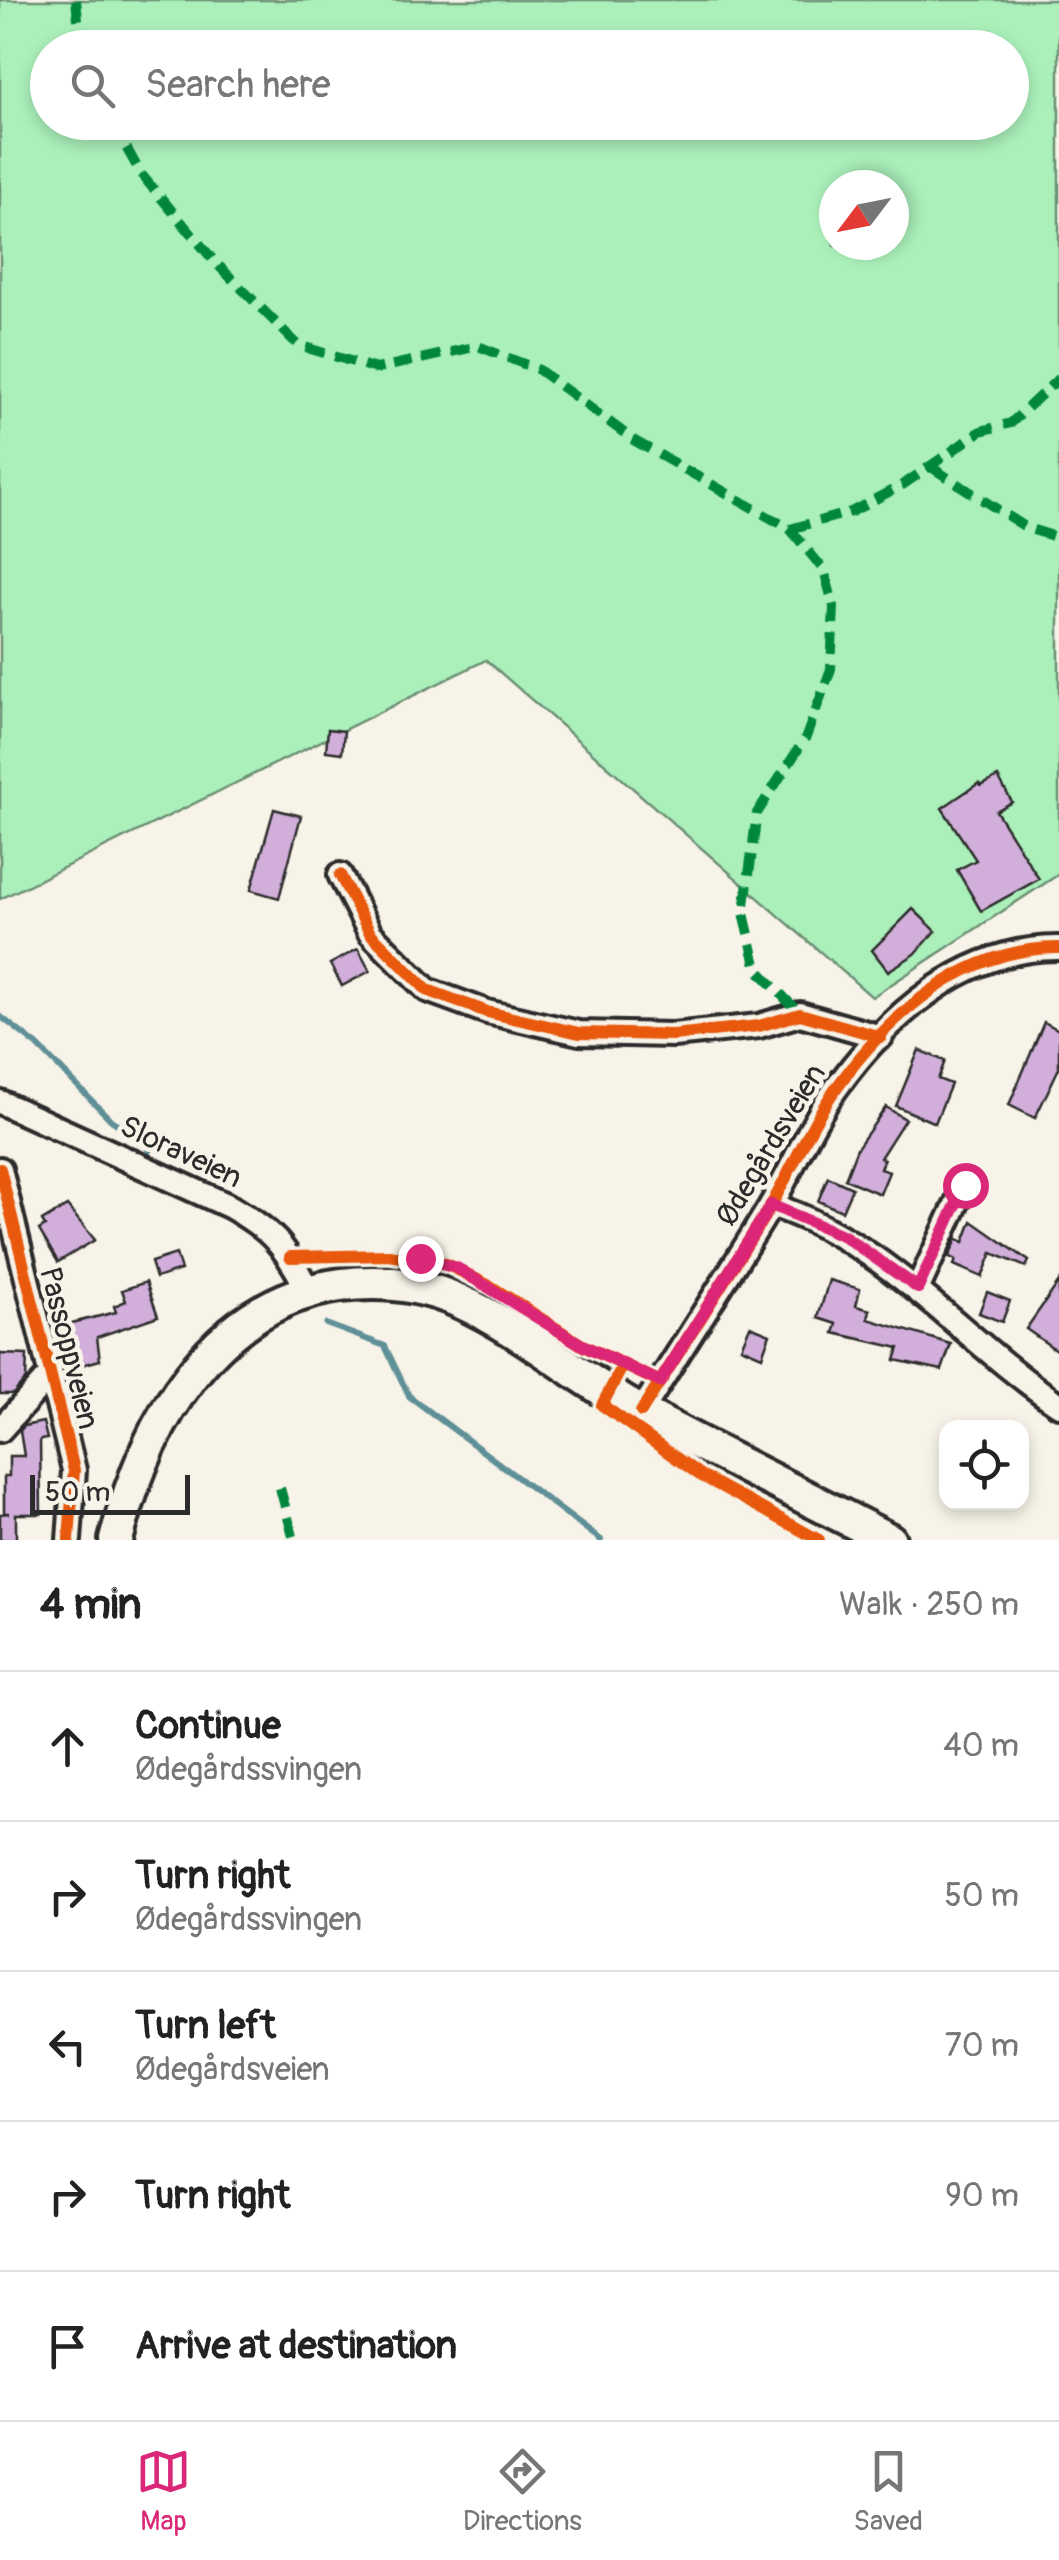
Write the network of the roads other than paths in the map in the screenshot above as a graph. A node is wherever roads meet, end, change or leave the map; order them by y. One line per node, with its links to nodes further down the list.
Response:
1 (340, 875): 3 (street)
2 (1059, 948): 3 (street, Ødegårdsveien)
3 (881, 1037): 7 (street, Ødegårdsveien)
4 (3, 1110): 9 (street, Sloraveien)
5 (0, 1169): 10 (street, Passoppveien)
6 (965, 1185): 8 (street)
7 (771, 1205): 8 (street); 12 (street, Ødegårdsveien)
8 (918, 1288): 11 (street)
9 (308, 1290): 12 (main road); 15 (main road)
10 (51, 1374): 13 (street, Passoppveien); 14 (street, Passoppveien)
11 (1059, 1405)
12 (640, 1412): 16 (main road)
13 (0, 1430)
14 (69, 1540)
15 (116, 1540)
16 (889, 1540)

